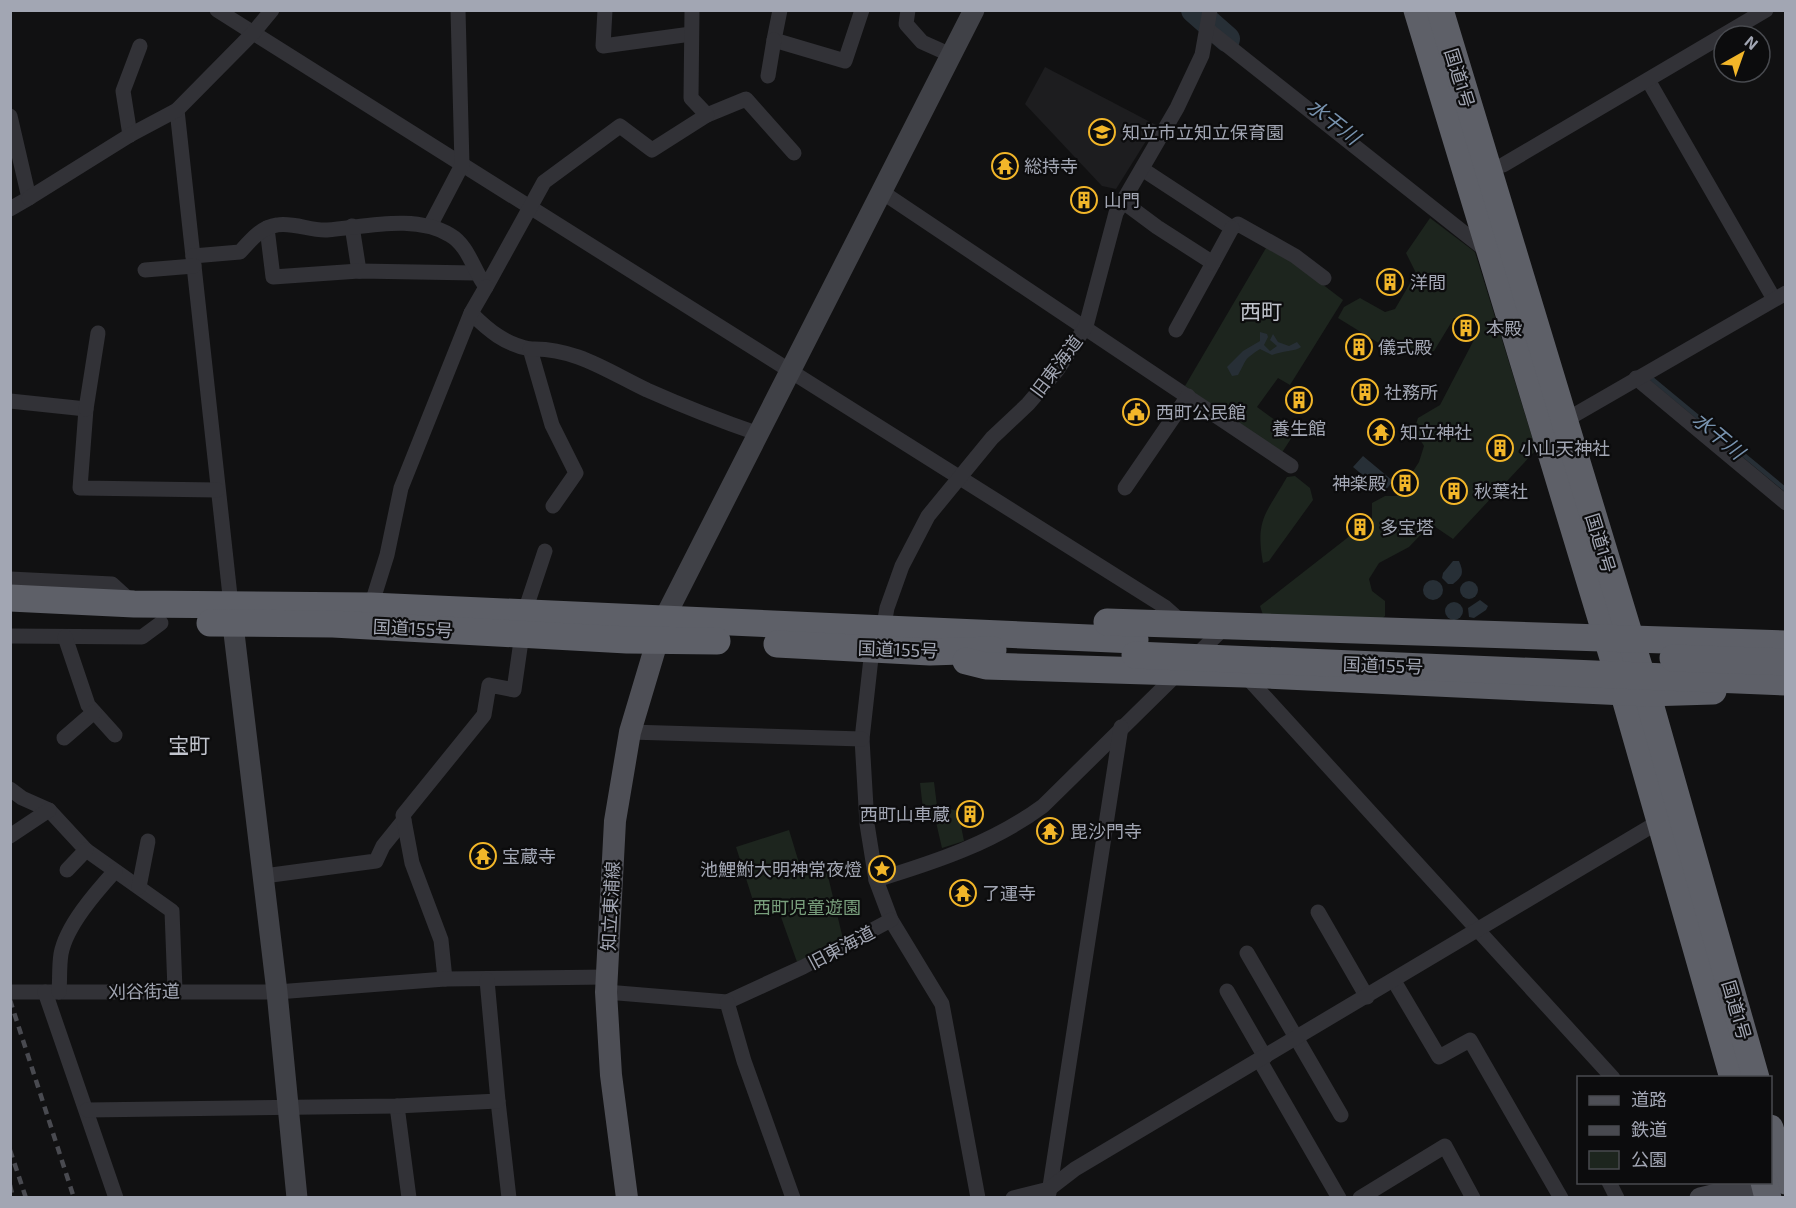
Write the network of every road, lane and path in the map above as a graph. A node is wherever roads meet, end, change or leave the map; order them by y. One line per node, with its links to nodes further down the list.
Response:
1 (217, 10): 14 (street)
2 (272, 10): 14 (street)
3 (458, 10): 26 (street)
4 (605, 10): 15 (street)
5 (692, 10): 15 (street)
6 (780, 10): 16 (street)
7 (862, 10): 16 (street)
8 (908, 10): 18 (street)
9 (974, 10): 18 (street)
10 (1417, 10): 38 (highway, 国道1号)
11 (1440, 10): 57 (highway, 国道1号)
12 (1766, 10): 20 (street)
13 (1209, 20): 28 (street, 旧東海道); 38 (street)
14 (253, 33): 21 (street); 26 (street)
15 (691, 34): 22 (street)
16 (774, 40): 19 (street)
17 (140, 46): 24 (street)
18 (951, 55): 29 (street)
19 (768, 76)
20 (1648, 80): 27 (street); 46 (street)
21 (177, 110): 24 (street); 39 (street)
22 (707, 115): 25 (street); 33 (street)
23 (10, 116): 30 (street)
24 (130, 135): 30 (street)
25 (794, 153)
26 (462, 165): 33 (street); 35 (street)
27 (1503, 165)
28 (1142, 169): 31 (street, 旧東海道); 37 (street)
29 (882, 192): 48 (street); 52 (street)
30 (29, 198): 32 (street)
31 (1122, 201): 40 (street); 48 (street, 旧東海道)
32 (10, 209)
33 (529, 209): 45 (street); 52 (street)
34 (352, 226): 35 (street); 36 (street); 42 (street)
35 (430, 226): 43 (street)
36 (267, 228): 39 (street); 42 (street)
37 (1232, 228): 40 (street); 44 (street)
38 (1490, 254): 80 (highway, 国道1号)
39 (194, 261): 41 (street); 62 (street)
40 (1213, 263): 49 (street)
41 (145, 270)
42 (359, 271): 43 (street)
43 (476, 273): 45 (street)
44 (1324, 278)
45 (486, 287): 47 (street)
46 (1780, 296): 53 (street)
47 (471, 313): 51 (street); 69 (street)
48 (1086, 326): 54 (street); 60 (street, 旧東海道)
49 (1176, 330)
50 (98, 333): 56 (street)
51 (530, 349): 58 (street); 64 (street)
52 (791, 373): 58 (street); 60 (street)
53 (1636, 378): 57 (street); 63 (street)
54 (1188, 396): 59 (street); 61 (street)
55 (10, 401): 56 (street)
56 (86, 409): 62 (street)
57 (1564, 421): 80 (highway, 国道1号)
58 (759, 434): 76 (street)
59 (1291, 466)
60 (959, 478): 74 (street); 79 (street, 旧東海道)
61 (1125, 488)
62 (217, 490): 70 (street)
63 (1785, 503)
64 (553, 506)
65 (545, 551): 73 (street)
66 (10, 579): 68 (street)
67 (10, 598): 68 (highway, 国道155号)
68 (134, 604): 70 (highway, 国道155号)
69 (370, 606): 70 (highway, 国道155号); 73 (highway, 国道155号)
70 (232, 614): 72 (highway, 国道155号); 73 (highway, 国道155号); 105 (street)
71 (10, 616): 72 (highway, 国道155号)
72 (161, 622): 78 (street)
73 (523, 624): 76 (highway, 国道155号); 98 (street)
74 (1184, 624): 75 (highway); 81 (highway)
75 (1228, 624): 80 (highway); 85 (street)
76 (660, 630): 79 (highway, 国道155号); 92 (main road, 知立東浦線)
77 (10, 636): 78 (street)
78 (65, 637): 90 (street)
79 (877, 639): 81 (highway, 国道155号); 95 (street, 旧東海道)
80 (1619, 640): 82 (highway); 89 (highway, 国道1号)
81 (929, 641): 83 (highway, 国道155号); 85 (highway)
82 (1785, 644)
83 (1135, 648): 84 (highway, 国道155号, bridge); 87 (highway, 国道155号, bridge)
84 (1785, 662)
85 (1178, 672): 86 (highway); 91 (street)
86 (1244, 674): 89 (highway); 110 (street)
87 (1785, 682)
88 (1785, 691): 89 (highway)
89 (1635, 692): 99 (highway, 国道1号); 127 (highway, 国道1号)
90 (94, 712): 93 (street); 94 (street)
91 (1121, 727): 106 (street); 136 (street)
92 (630, 732): 95 (street); 115 (main road, 知立東浦線)
93 (115, 735)
94 (64, 738)
95 (862, 739): 106 (street, 旧東海道)
96 (10, 789): 97 (street)
97 (49, 810): 100 (street); 102 (street)
98 (404, 820): 105 (street); 112 (street)
99 (1660, 821): 110 (street); 126 (highway, 国道1号)
100 (10, 836)
101 (148, 841): 107 (street)
102 (86, 850): 103 (street); 104 (street)
103 (67, 870)
104 (115, 871): 107 (street); 119 (street)
105 (264, 876): 120 (street)
106 (876, 880): 109 (street, 旧東海道)
107 (139, 887): 116 (street)
108 (1318, 912): 121 (street)
109 (891, 920): 122 (street, 旧東海道); 143 (street)
110 (1477, 931): 114 (street); 125 (street)
111 (1247, 953): 123 (street)
112 (445, 979): 113 (street, 刈谷街道); 120 (street, 刈谷街道)
113 (488, 980): 115 (street, 刈谷街道); 128 (street)
114 (1394, 981): 121 (street); 148 (street)
115 (606, 985): 122 (street, 刈谷街道); 141 (main road, 知立東浦線)
116 (175, 990): 119 (street, 刈谷街道); 120 (street, 刈谷街道)
117 (1227, 991): 124 (street)
118 (10, 992): 119 (street, 刈谷街道)
119 (52, 992): 131 (street)
120 (277, 992): 129 (street)
121 (1367, 997): 123 (street)
122 (727, 1002): 142 (street)
123 (1297, 1038): 124 (street); 132 (street)
124 (1262, 1059): 136 (street); 145 (street)
125 (1612, 1076)
126 (1733, 1076)
127 (1756, 1076)
128 (498, 1101): 130 (street); 140 (street)
129 (287, 1106): 130 (street); 131 (street); 138 (street)
130 (397, 1106): 139 (street)
131 (87, 1110): 137 (street)
132 (1341, 1115)
133 (1772, 1156): 134 (highway)
134 (1774, 1183)
135 (1769, 1184): 149 (street)
136 (1049, 1193): 144 (street)
137 (116, 1197)
138 (297, 1197)
139 (409, 1197)
140 (509, 1197)
141 (627, 1197)
142 (793, 1197)
143 (978, 1197)
144 (1013, 1197)
145 (1339, 1197)
146 (1360, 1197): 147 (street)
147 (1473, 1197)
148 (1561, 1197)
149 (1700, 1197)

